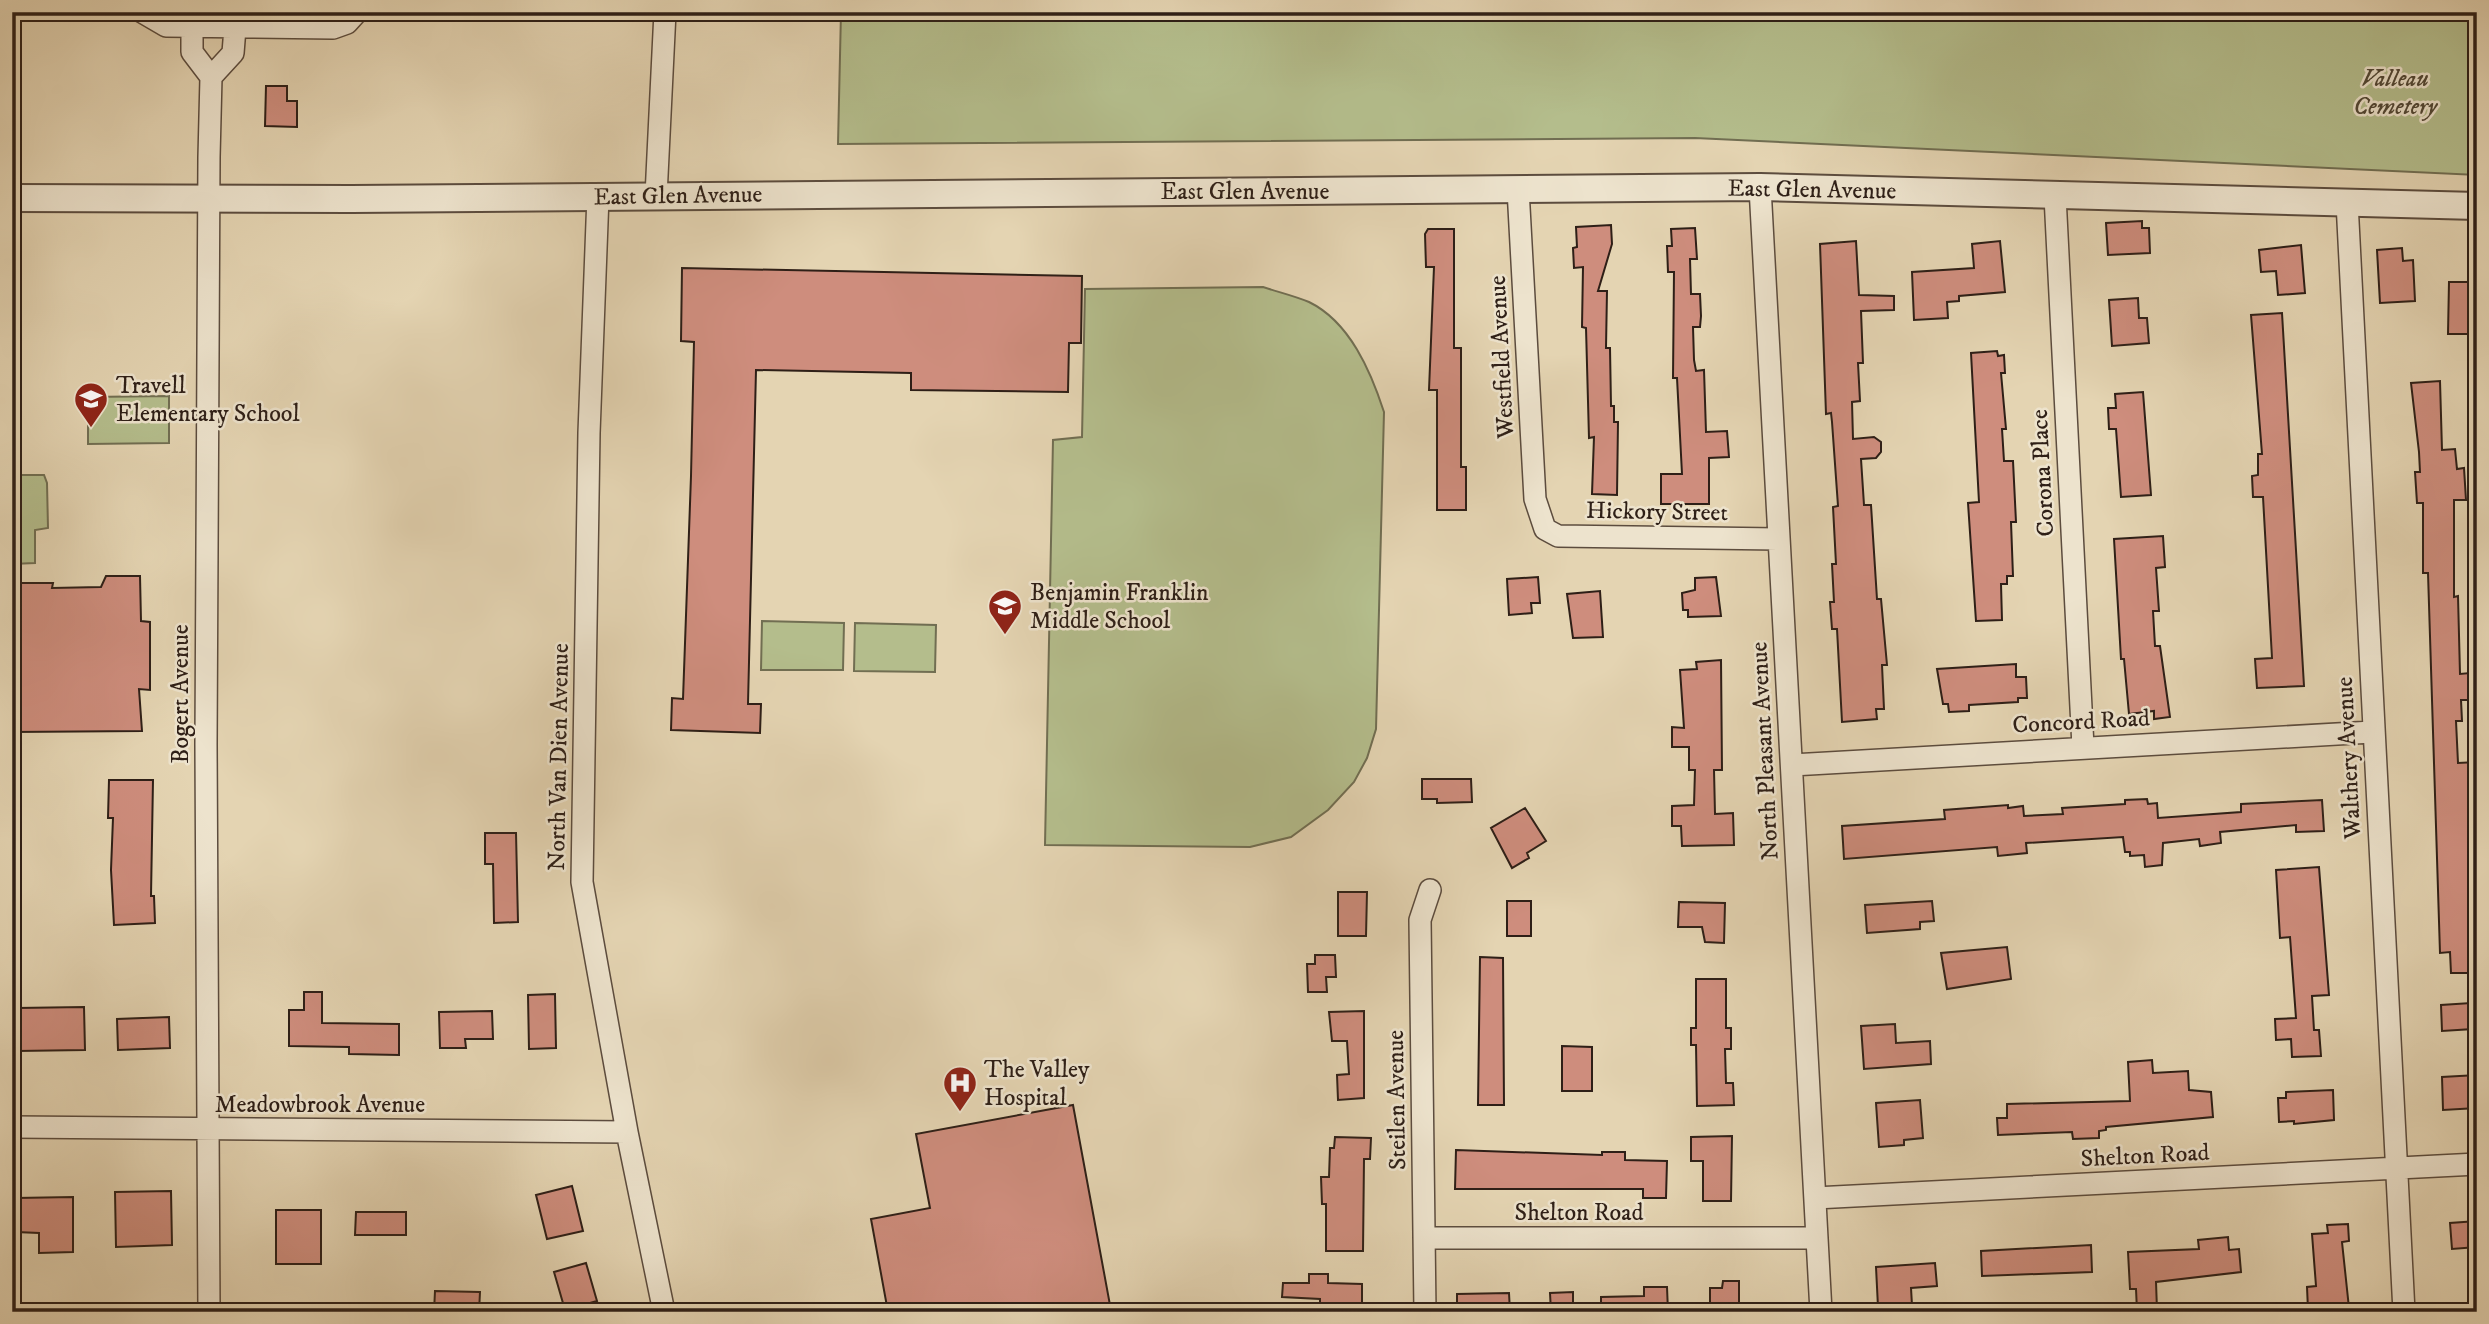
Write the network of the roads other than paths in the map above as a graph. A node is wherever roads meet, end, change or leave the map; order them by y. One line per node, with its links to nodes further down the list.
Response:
1 (142, 12): 4 (street)
2 (357, 12): 5 (street)
3 (665, 12): 11 (street)
4 (192, 28): 5 (street); 6 (street)
5 (235, 28): 6 (street)
6 (211, 77): 9 (street, Bogert Avenue)
7 (1760, 187): 8 (street, East Glen Avenue); 12 (street, East Glen Avenue); 17 (street, North Pleasant Avenue)
8 (1517, 190): 11 (street, East Glen Avenue); 16 (street, Westfield Avenue)
9 (208, 196): 10 (street, East Glen Avenue); 13 (street, East Glen Avenue); 23 (street, Bogert Avenue)
10 (598, 196): 11 (street, East Glen Avenue); 24 (street, North Van Dien Avenue)
11 (656, 196)
12 (2055, 196): 14 (street, East Glen Avenue); 19 (street, Corona Place)
13 (12, 198)
14 (2347, 202): 15 (street, East Glen Avenue); 18 (street, Walthery Avenue)
15 (2477, 206)
16 (1540, 521): 17 (street, Hickory Street)
17 (1778, 539): 20 (street, North Pleasant Avenue)
18 (2372, 732): 19 (street, Concord Road); 26 (street, Walthery Avenue)
19 (2083, 747): 20 (street, Concord Road)
20 (1792, 765): 27 (street, North Pleasant Avenue)
21 (1430, 890): 28 (street, Steilen Avenue)
22 (12, 1127): 23 (street, Meadowbrook Avenue)
23 (208, 1129): 24 (street, Meadowbrook Avenue); 30 (street, Bogert Avenue)
24 (627, 1132): 31 (street, North Van Dien Avenue)
25 (2477, 1164): 26 (street, Shelton Road)
26 (2396, 1169): 27 (street, Shelton Road); 34 (street, Walthery Avenue)
27 (1815, 1198): 29 (street, North Pleasant Avenue)
28 (1424, 1238): 29 (street, Shelton Road); 32 (street, Steilen Avenue)
29 (1817, 1238): 33 (street, North Pleasant Avenue)
30 (209, 1312)
31 (664, 1312)
32 (1425, 1312)
33 (1821, 1312)
34 (2404, 1312)

